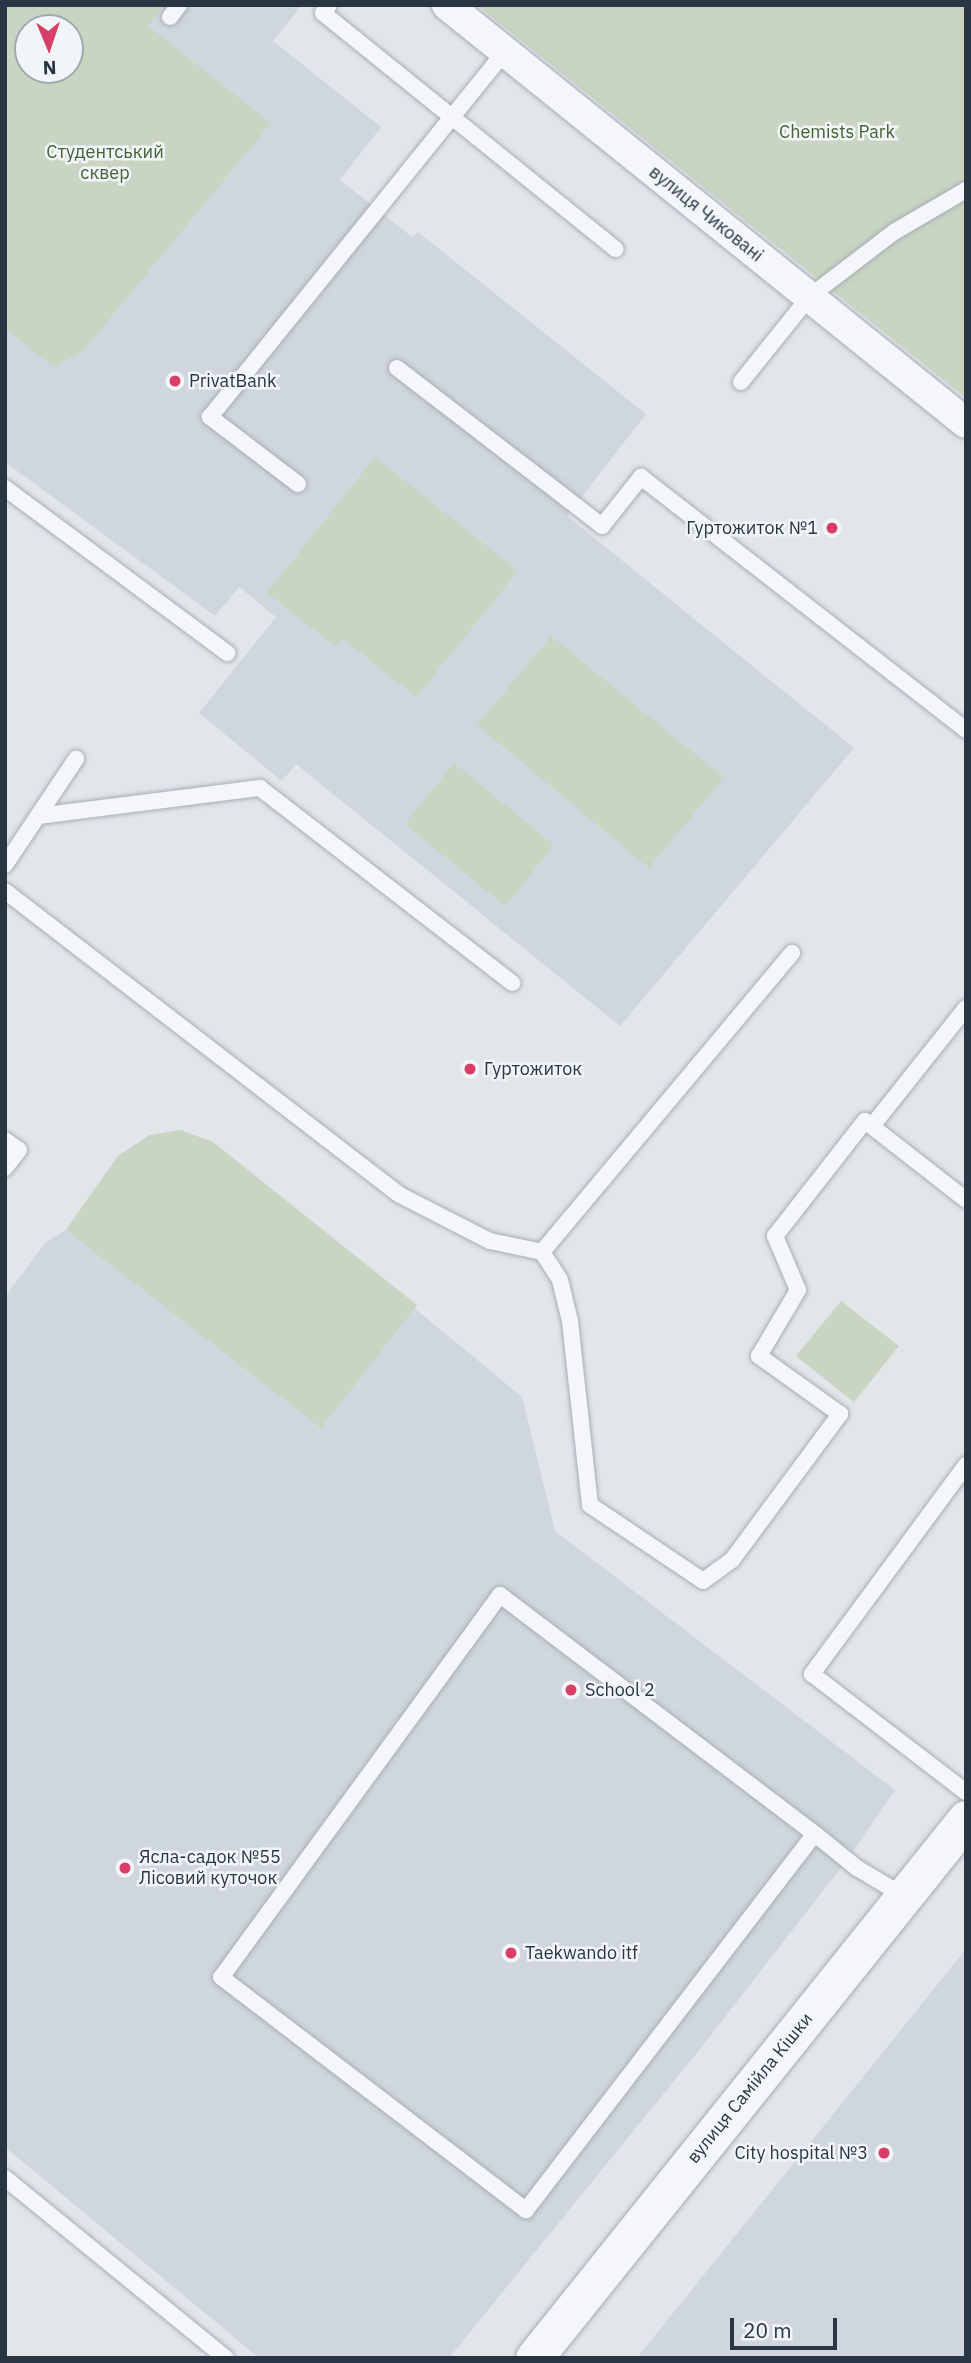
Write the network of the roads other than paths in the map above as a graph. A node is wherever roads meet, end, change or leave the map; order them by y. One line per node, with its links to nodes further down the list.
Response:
1 (328, 5): 4 (lane)
2 (447, 5): 3 (street, вулиця Чиковані)
3 (505, 52): 4 (lane); 7 (street, вулиця Чиковані)
4 (452, 116): 6 (lane); 11 (lane)
5 (966, 190): 7 (lane)
6 (616, 250)
7 (809, 297): 9 (lane); 10 (street, вулиця Чиковані)
8 (397, 368): 14 (lane)
9 (741, 382)
10 (966, 423)
11 (298, 484)
12 (5, 488): 13 (lane)
13 (227, 653)
14 (966, 730)
15 (76, 759): 16 (lane)
16 (38, 816): 17 (lane); 20 (lane)
17 (5, 865)
18 (5, 891): 26 (lane)
19 (792, 953): 26 (lane)
20 (512, 984)
21 (966, 1008): 22 (lane)
22 (872, 1126): 25 (lane); 26 (lane)
23 (5, 1140): 24 (lane)
24 (5, 1168)
25 (966, 1200)
26 (542, 1252)
27 (966, 1465): 28 (lane)
28 (966, 1792)
29 (966, 1819): 31 (street, вулиця Самійла Кішки)
30 (815, 1834): 30 (lane); 31 (lane)
31 (904, 1896): 34 (street, вулиця Самійла Кішки)
32 (5, 2178): 33 (lane)
33 (226, 2358)
34 (534, 2358)

